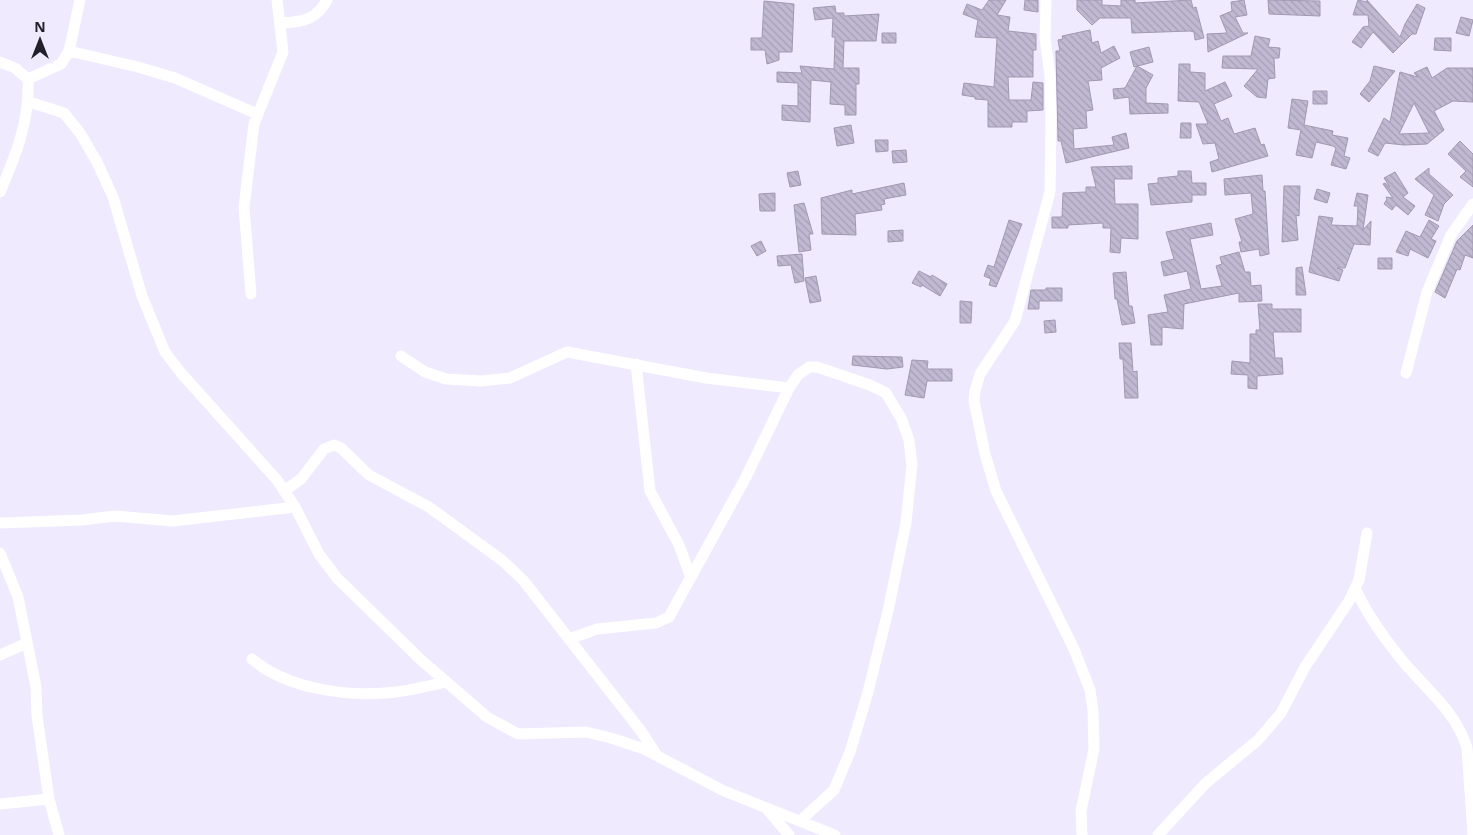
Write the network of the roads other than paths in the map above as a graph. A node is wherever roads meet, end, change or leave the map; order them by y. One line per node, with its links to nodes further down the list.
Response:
1 (80, 0): 6 (street)
2 (277, 0): 5 (street)
3 (327, 0): 5 (street)
4 (1046, 0): 38 (street)
5 (281, 23): 10 (street)
6 (68, 51): 8 (street); 10 (street)
7 (0, 62): 8 (street)
8 (28, 79): 9 (street)
9 (29, 102): 11 (street); 18 (street)
10 (257, 114): 13 (street)
11 (0, 192)
12 (1473, 204): 16 (street)
13 (251, 294)
14 (401, 356): 15 (street)
15 (636, 364): 17 (street); 23 (street)
16 (1406, 373)
17 (789, 388): 23 (street); 34 (street)
18 (284, 491): 19 (street); 25 (street)
19 (295, 507): 20 (street); 29 (street)
20 (0, 523)
21 (1367, 533): 24 (street)
22 (0, 553): 26 (street)
23 (690, 575): 25 (street)
24 (1355, 588): 39 (street); 40 (street)
25 (569, 639): 30 (street)
26 (27, 643): 27 (street); 31 (street)
27 (0, 654)
28 (252, 660): 29 (street)
29 (446, 682): 30 (street)
30 (657, 756): 33 (street)
31 (49, 799): 32 (street); 35 (street)
32 (0, 804)
33 (765, 806): 34 (street); 36 (street)
34 (800, 820): 37 (street)
35 (59, 835)
36 (789, 835)
37 (836, 835)
38 (1082, 835)
39 (1158, 835)
40 (1473, 835)

